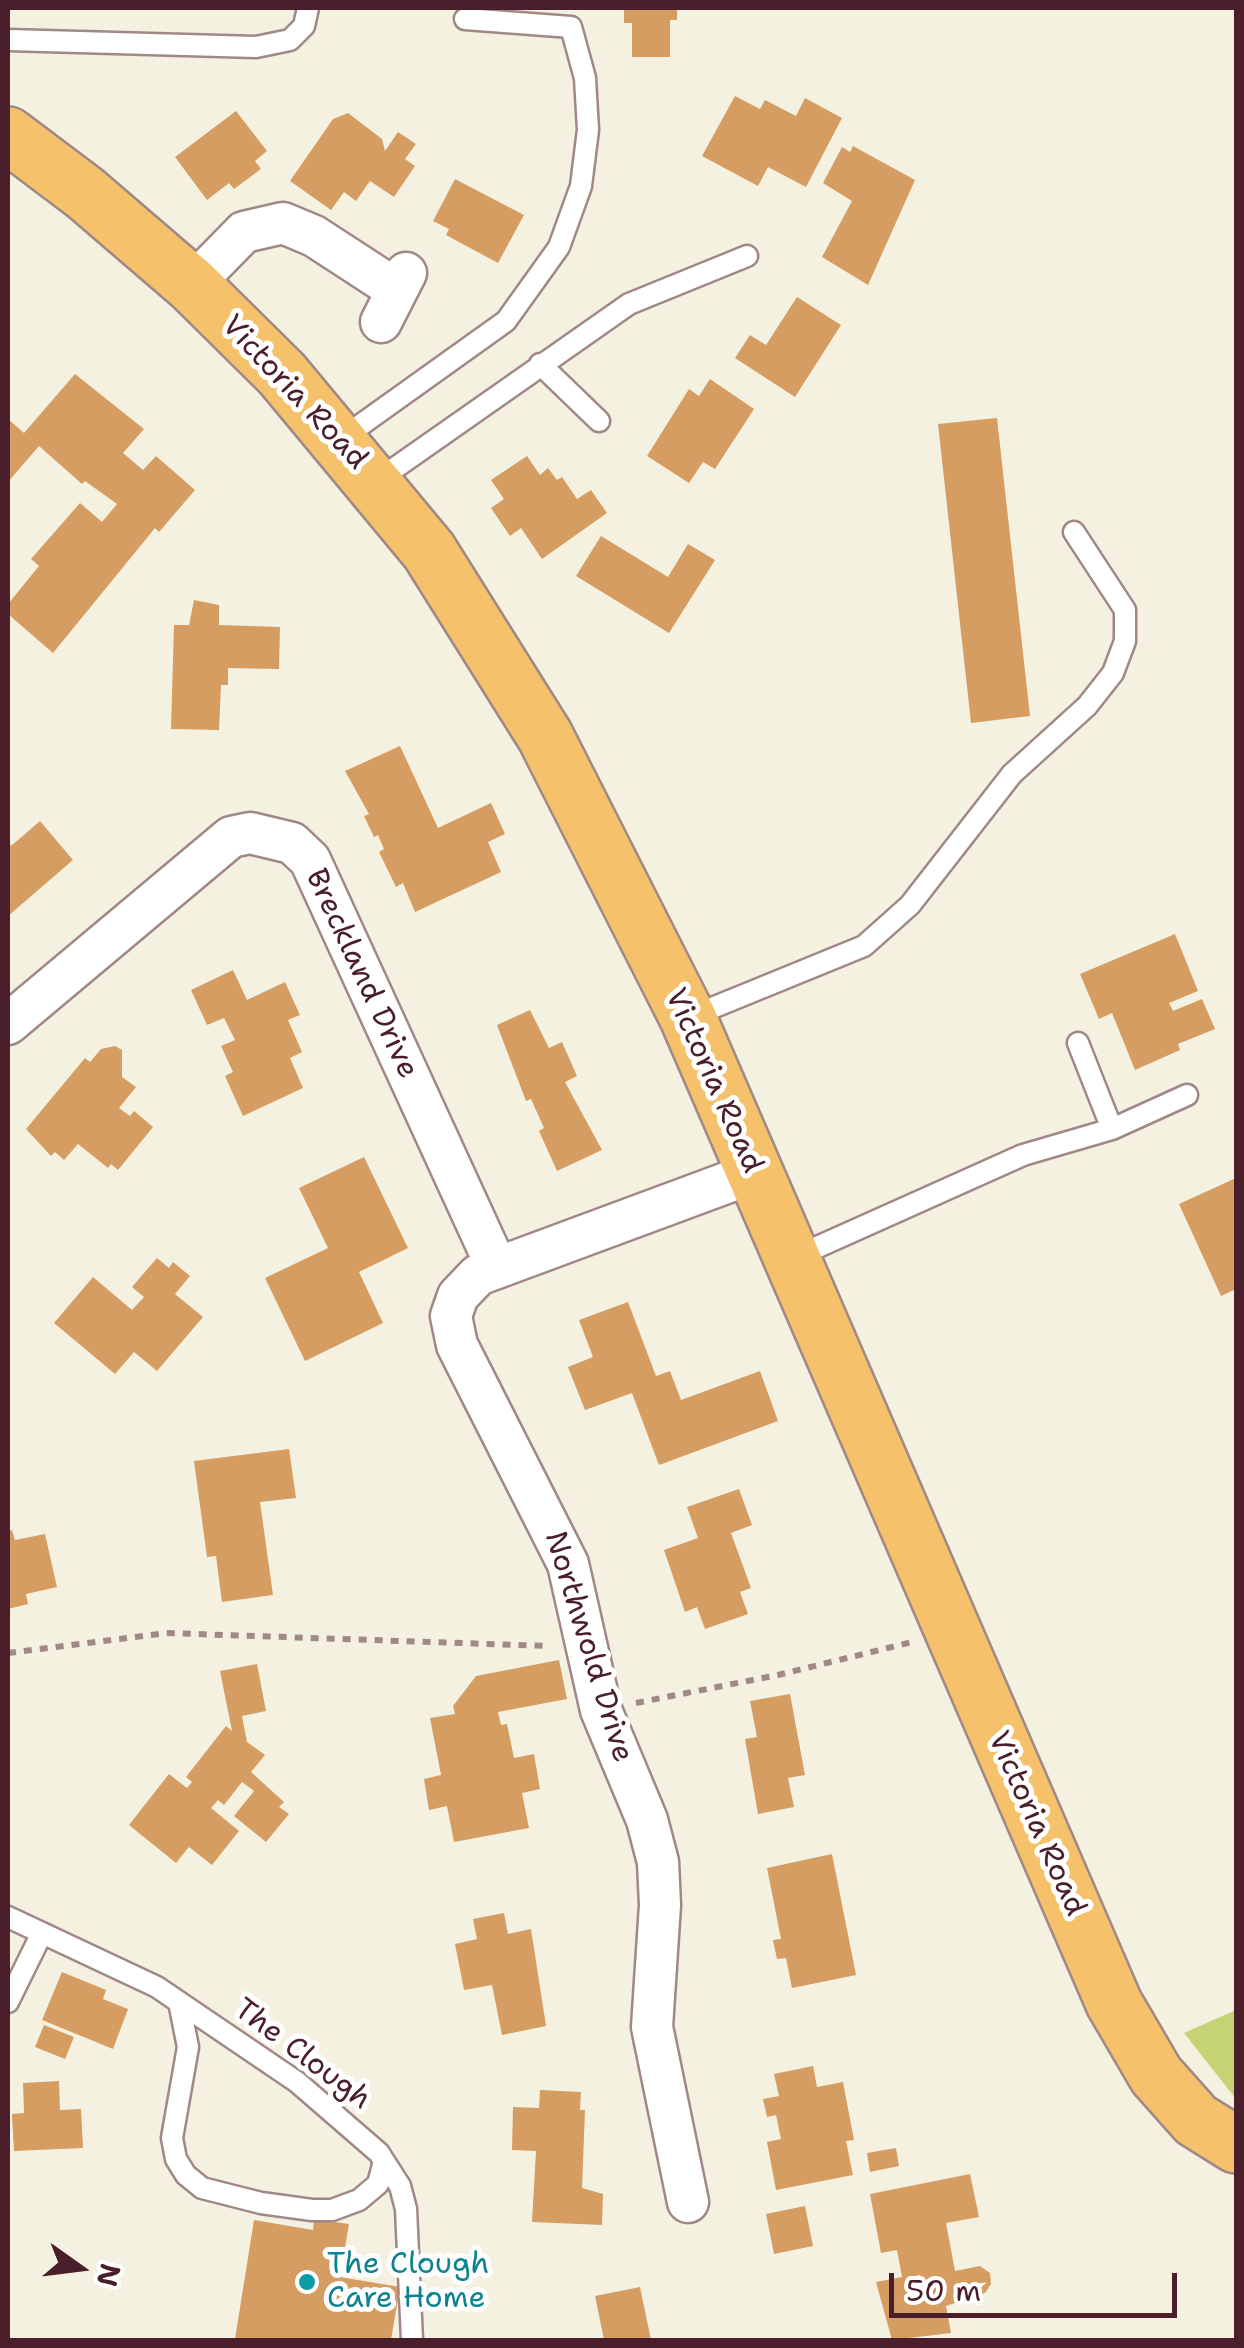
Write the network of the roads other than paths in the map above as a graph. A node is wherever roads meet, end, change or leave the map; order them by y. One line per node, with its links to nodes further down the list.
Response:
1 (308, 8): 3 (lane)
2 (465, 19): 10 (lane)
3 (8, 40)
4 (8, 136): 6 (highway, Victoria Road)
5 (747, 256): 8 (lane)
6 (192, 285): 7 (street); 10 (highway, Victoria Road)
7 (395, 295)
8 (540, 364): 9 (lane); 11 (lane)
9 (599, 421)
10 (339, 440): 11 (highway, Victoria Road)
11 (375, 482): 13 (highway, Victoria Road)
12 (1074, 532): 13 (lane)
13 (688, 1018): 18 (highway, Victoria Road)
14 (8, 1024): 20 (street, Breckland Drive)
15 (1078, 1042): 17 (lane)
16 (1187, 1095): 17 (lane)
17 (1112, 1128): 19 (lane)
18 (753, 1174): 19 (highway, Victoria Road); 20 (street, Northwold Drive)
19 (792, 1258): 25 (highway, Victoria Road)
20 (496, 1268): 27 (street, Northwold Drive)
21 (8, 1917): 22 (lane, The Clough)
22 (42, 1933): 23 (lane); 24 (lane, The Clough)
23 (8, 2002)
24 (179, 2002): 26 (lane, The Clough); 26 (lane, The Clough)
25 (1236, 2145)
26 (384, 2161): 28 (lane, The Clough)
27 (688, 2202)
28 (412, 2340)

